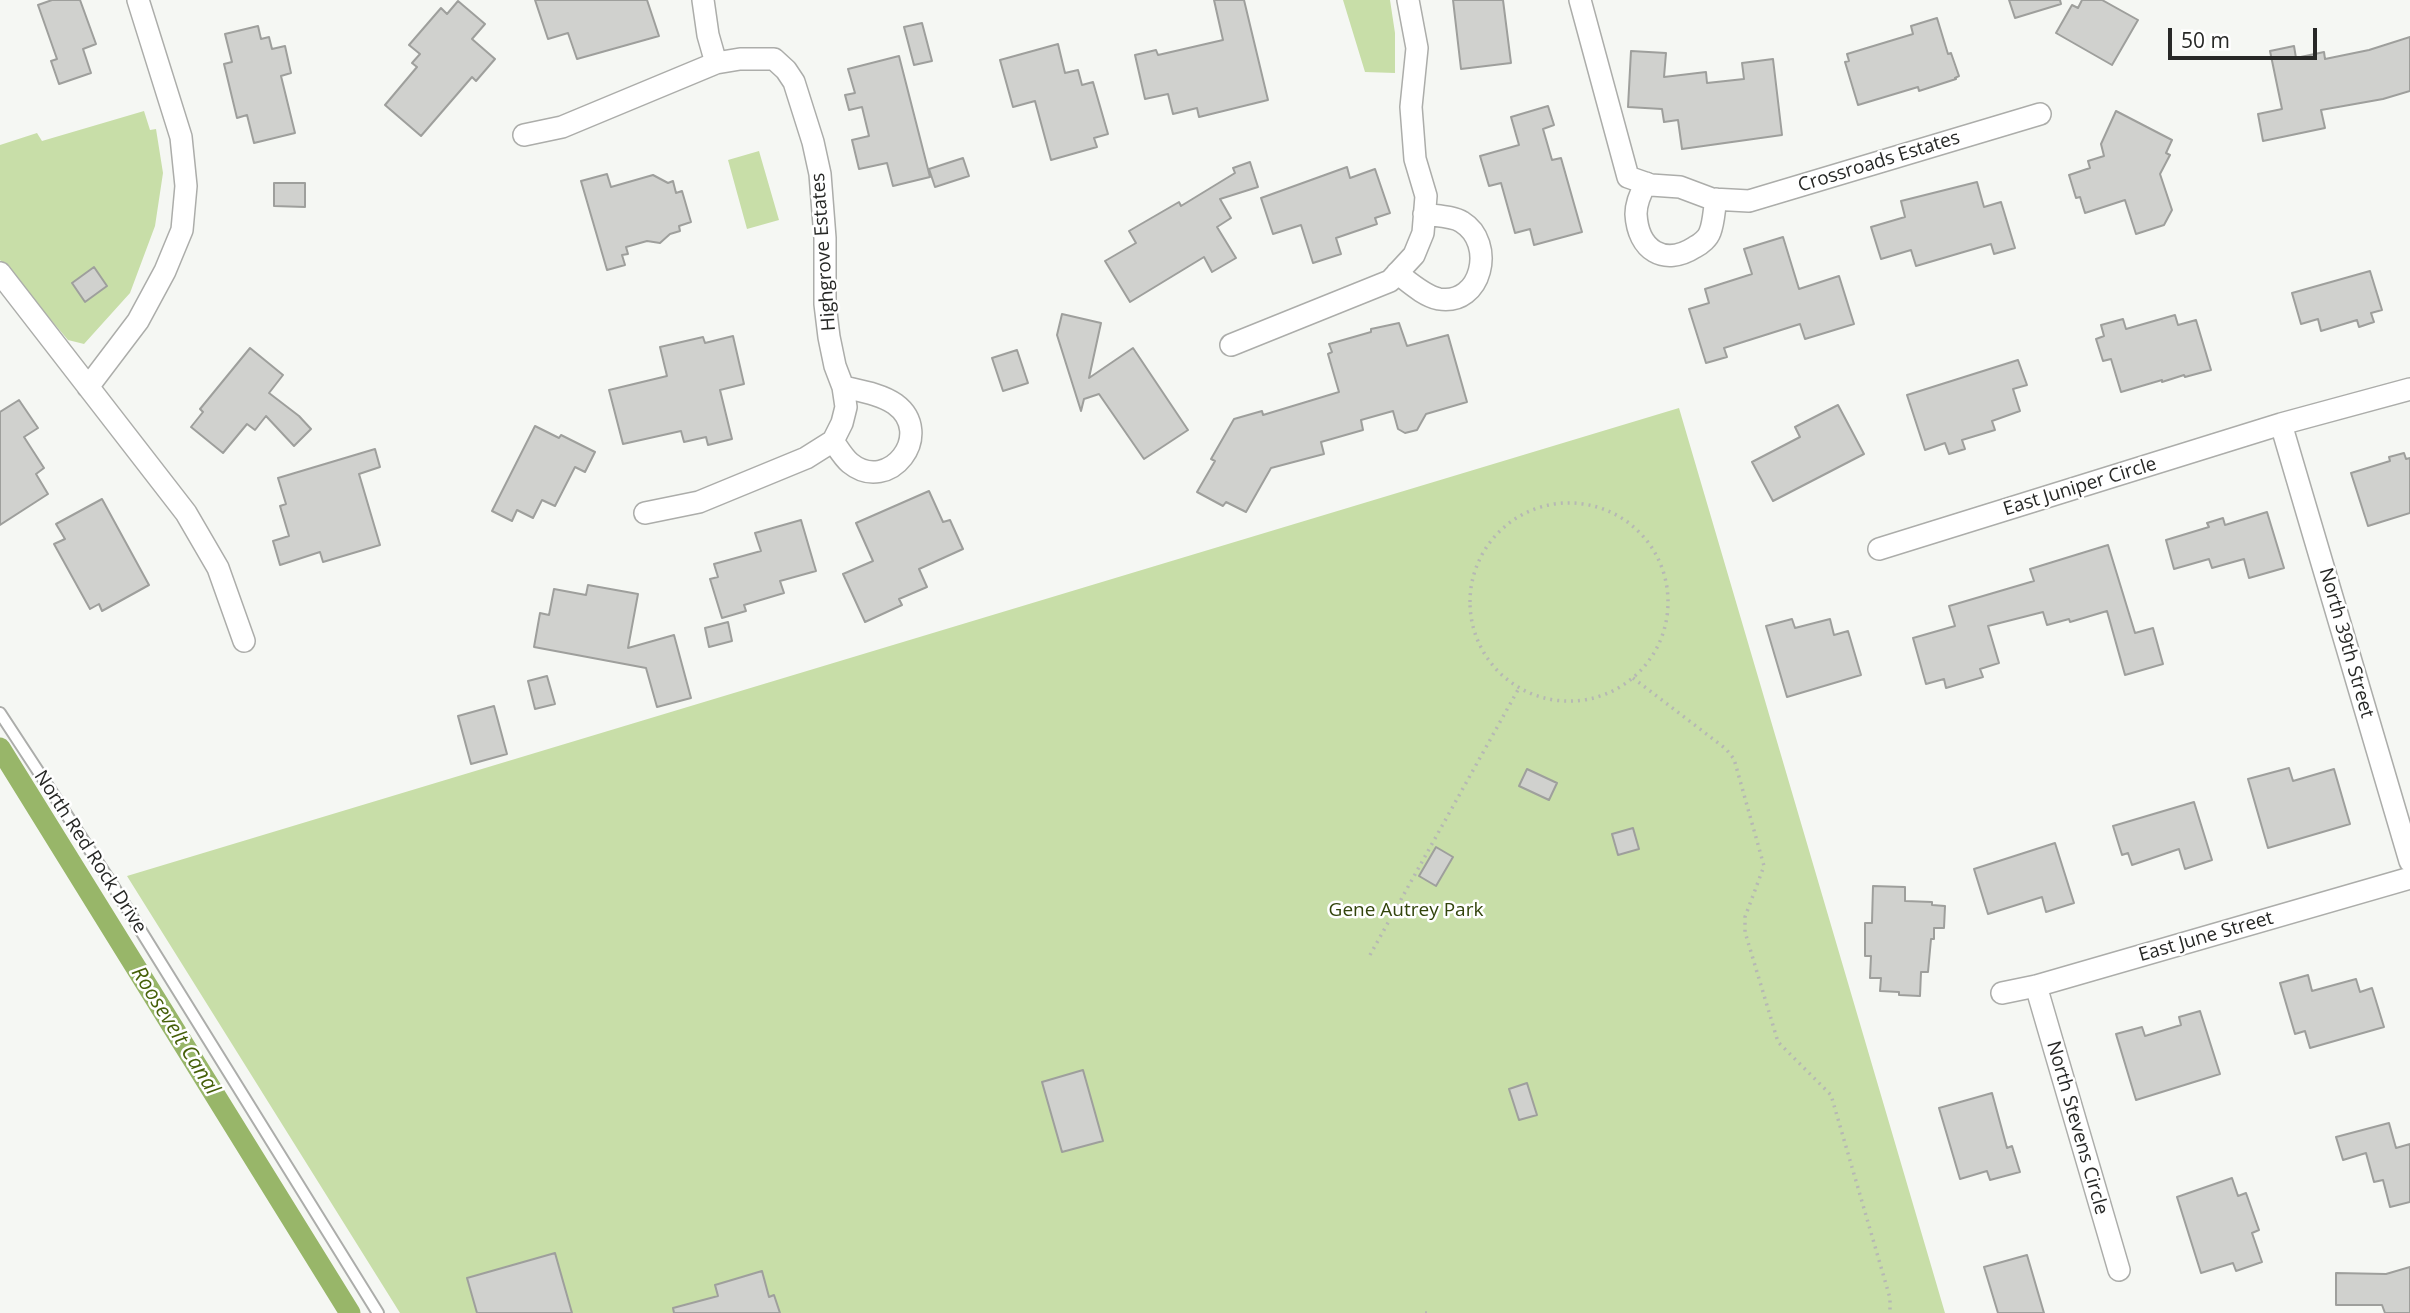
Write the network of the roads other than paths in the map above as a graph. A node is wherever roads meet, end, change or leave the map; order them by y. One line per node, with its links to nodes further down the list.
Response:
1 (138, 0): 14 (street)
2 (703, 0): 5 (street)
3 (1408, 0): 10 (street)
4 (1580, 0): 8 (street)
5 (716, 63): 7 (street, Highgrove Estates); 15 (street, Highgrove Estates)
6 (2040, 114): 9 (street, Crossroads Estates)
7 (524, 135)
8 (1646, 183): 9 (street, Crossroads Estates); 9 (street)
9 (1716, 199)
10 (1424, 214): 12 (street); 12 (street)
11 (0, 273): 14 (street)
12 (1397, 273): 13 (street)
13 (1231, 345)
14 (88, 387): 21 (street)
15 (843, 387): 18 (street, Highgrove Estates); 18 (street)
16 (2410, 389): 17 (street, East Juniper Circle)
17 (2281, 424): 20 (street, East Juniper Circle); 23 (street, North 39th Street)
18 (833, 442): 19 (street)
19 (645, 513)
20 (1879, 550)
21 (244, 641)
22 (0, 713): 28 (lane, North Red Rock Drive)
23 (2410, 861)
24 (2410, 878): 25 (street, East June Street)
25 (2036, 986): 26 (street, East June Street); 27 (street, North Stevens Circle)
26 (2002, 993)
27 (2119, 1270)
28 (378, 1313)

